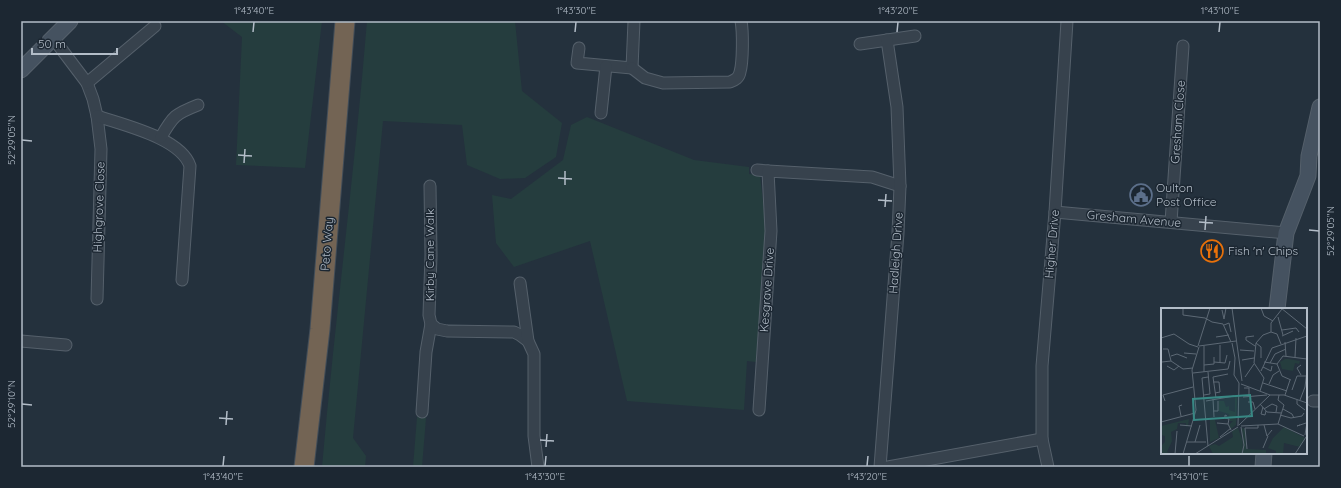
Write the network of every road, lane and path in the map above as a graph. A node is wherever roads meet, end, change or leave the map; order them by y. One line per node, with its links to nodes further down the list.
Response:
1 (70, 21): 8 (main road)
2 (344, 21): 42 (highway, Peto Way)
3 (634, 21): 14 (street)
4 (741, 21): 14 (street)
5 (1067, 21): 27 (street, Higher Drive)
6 (155, 26): 16 (street)
7 (915, 36): 9 (street)
8 (53, 38): 15 (main road); 16 (street, Highgrove Close)
9 (887, 40): 10 (street); 26 (street, Hadleigh Drive)
10 (860, 44)
11 (1183, 46): 28 (street, Gresham Close)
12 (579, 48): 13 (street)
13 (606, 66): 14 (street); 19 (street)
14 (632, 68)
15 (21, 70)
16 (87, 83): 20 (street, Highgrove Close)
17 (198, 104): 21 (street)
18 (1320, 108): 24 (main road)
19 (601, 113)
20 (97, 116): 21 (street); 32 (street, Highgrove Close)
21 (161, 137): 30 (street)
22 (757, 170): 23 (street)
23 (768, 171): 26 (street); 38 (street, Kesgrave Drive)
24 (1314, 176): 29 (main road)
25 (430, 186): 34 (street, Kirby Cane Walk)
26 (900, 186): 44 (street, Hadleigh Drive)
27 (1055, 212): 28 (street, Gresham Avenue); 40 (street, Higher Drive)
28 (1171, 222): 29 (street, Gresham Avenue)
29 (1286, 233): 33 (main road)
30 (182, 280)
31 (520, 283): 36 (street)
32 (97, 298)
33 (1277, 308)
34 (431, 324): 36 (street); 39 (street, Kirby Cane Walk)
35 (21, 340): 37 (street)
36 (528, 341): 43 (street)
37 (66, 345)
38 (759, 410)
39 (422, 412)
40 (1042, 439): 45 (street); 46 (street, Higher Drive)
41 (1264, 454): 47 (main road)
42 (304, 467)
43 (538, 467)
44 (880, 467)
45 (888, 467)
46 (1048, 467)
47 (1263, 467)

